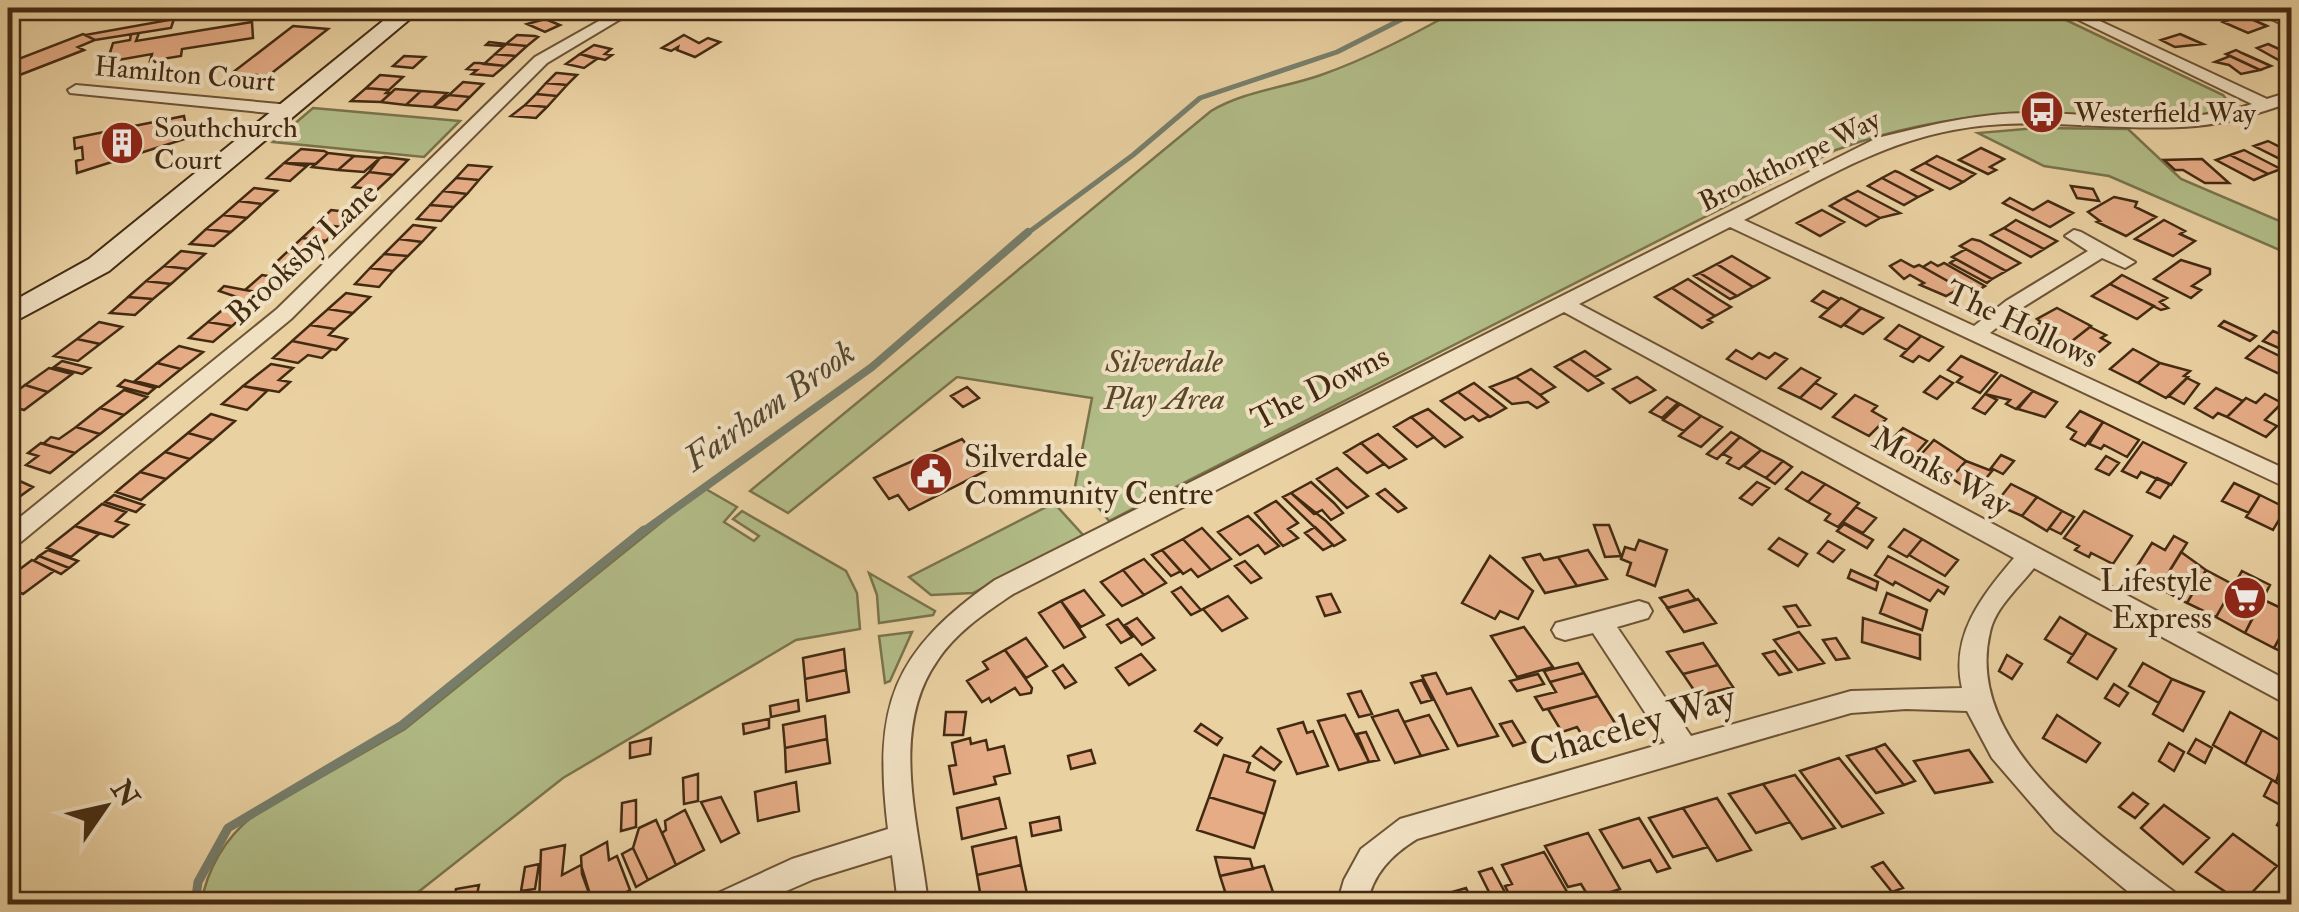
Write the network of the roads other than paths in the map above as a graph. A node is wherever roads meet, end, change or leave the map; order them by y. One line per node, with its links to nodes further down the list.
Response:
1 (412, 8): 10 (street)
2 (632, 8): 20 (street, Brooksby Lane)
3 (2061, 8): 9 (street)
4 (2256, 8): 5 (street)
5 (2292, 25)
6 (76, 90): 8 (street, Hamilton Court)
7 (2292, 96): 9 (street, Brookthorpe Way)
8 (162, 98): 10 (street, Hamilton Court); 11 (street)
9 (2266, 104): 12 (street, Brookthorpe Way)
10 (290, 110): 17 (street)
11 (139, 116)
12 (1727, 219): 16 (street, Brookthorpe Way); 18 (street, The Hollows)
13 (2074, 236): 14 (street)
14 (2102, 250): 15 (street); 18 (street)
15 (2125, 262)
16 (1562, 304): 21 (street, Monks Way); 28 (street, The Downs)
17 (8, 316)
18 (1975, 335): 19 (street, The Hollows)
19 (2288, 474)
20 (8, 540)
21 (2030, 556): 25 (street, Monks Way); 26 (street)
22 (1639, 611): 23 (street)
23 (1599, 622): 24 (street); 27 (street)
24 (1565, 630)
25 (2292, 696)
26 (1977, 700): 27 (street, Chaceley Way); 32 (street)
27 (1685, 750): 31 (street, Chaceley Way)
28 (905, 838): 29 (street); 30 (street, The Downs)
29 (727, 904)
30 (914, 904)
31 (1352, 904)
32 (2166, 904)

